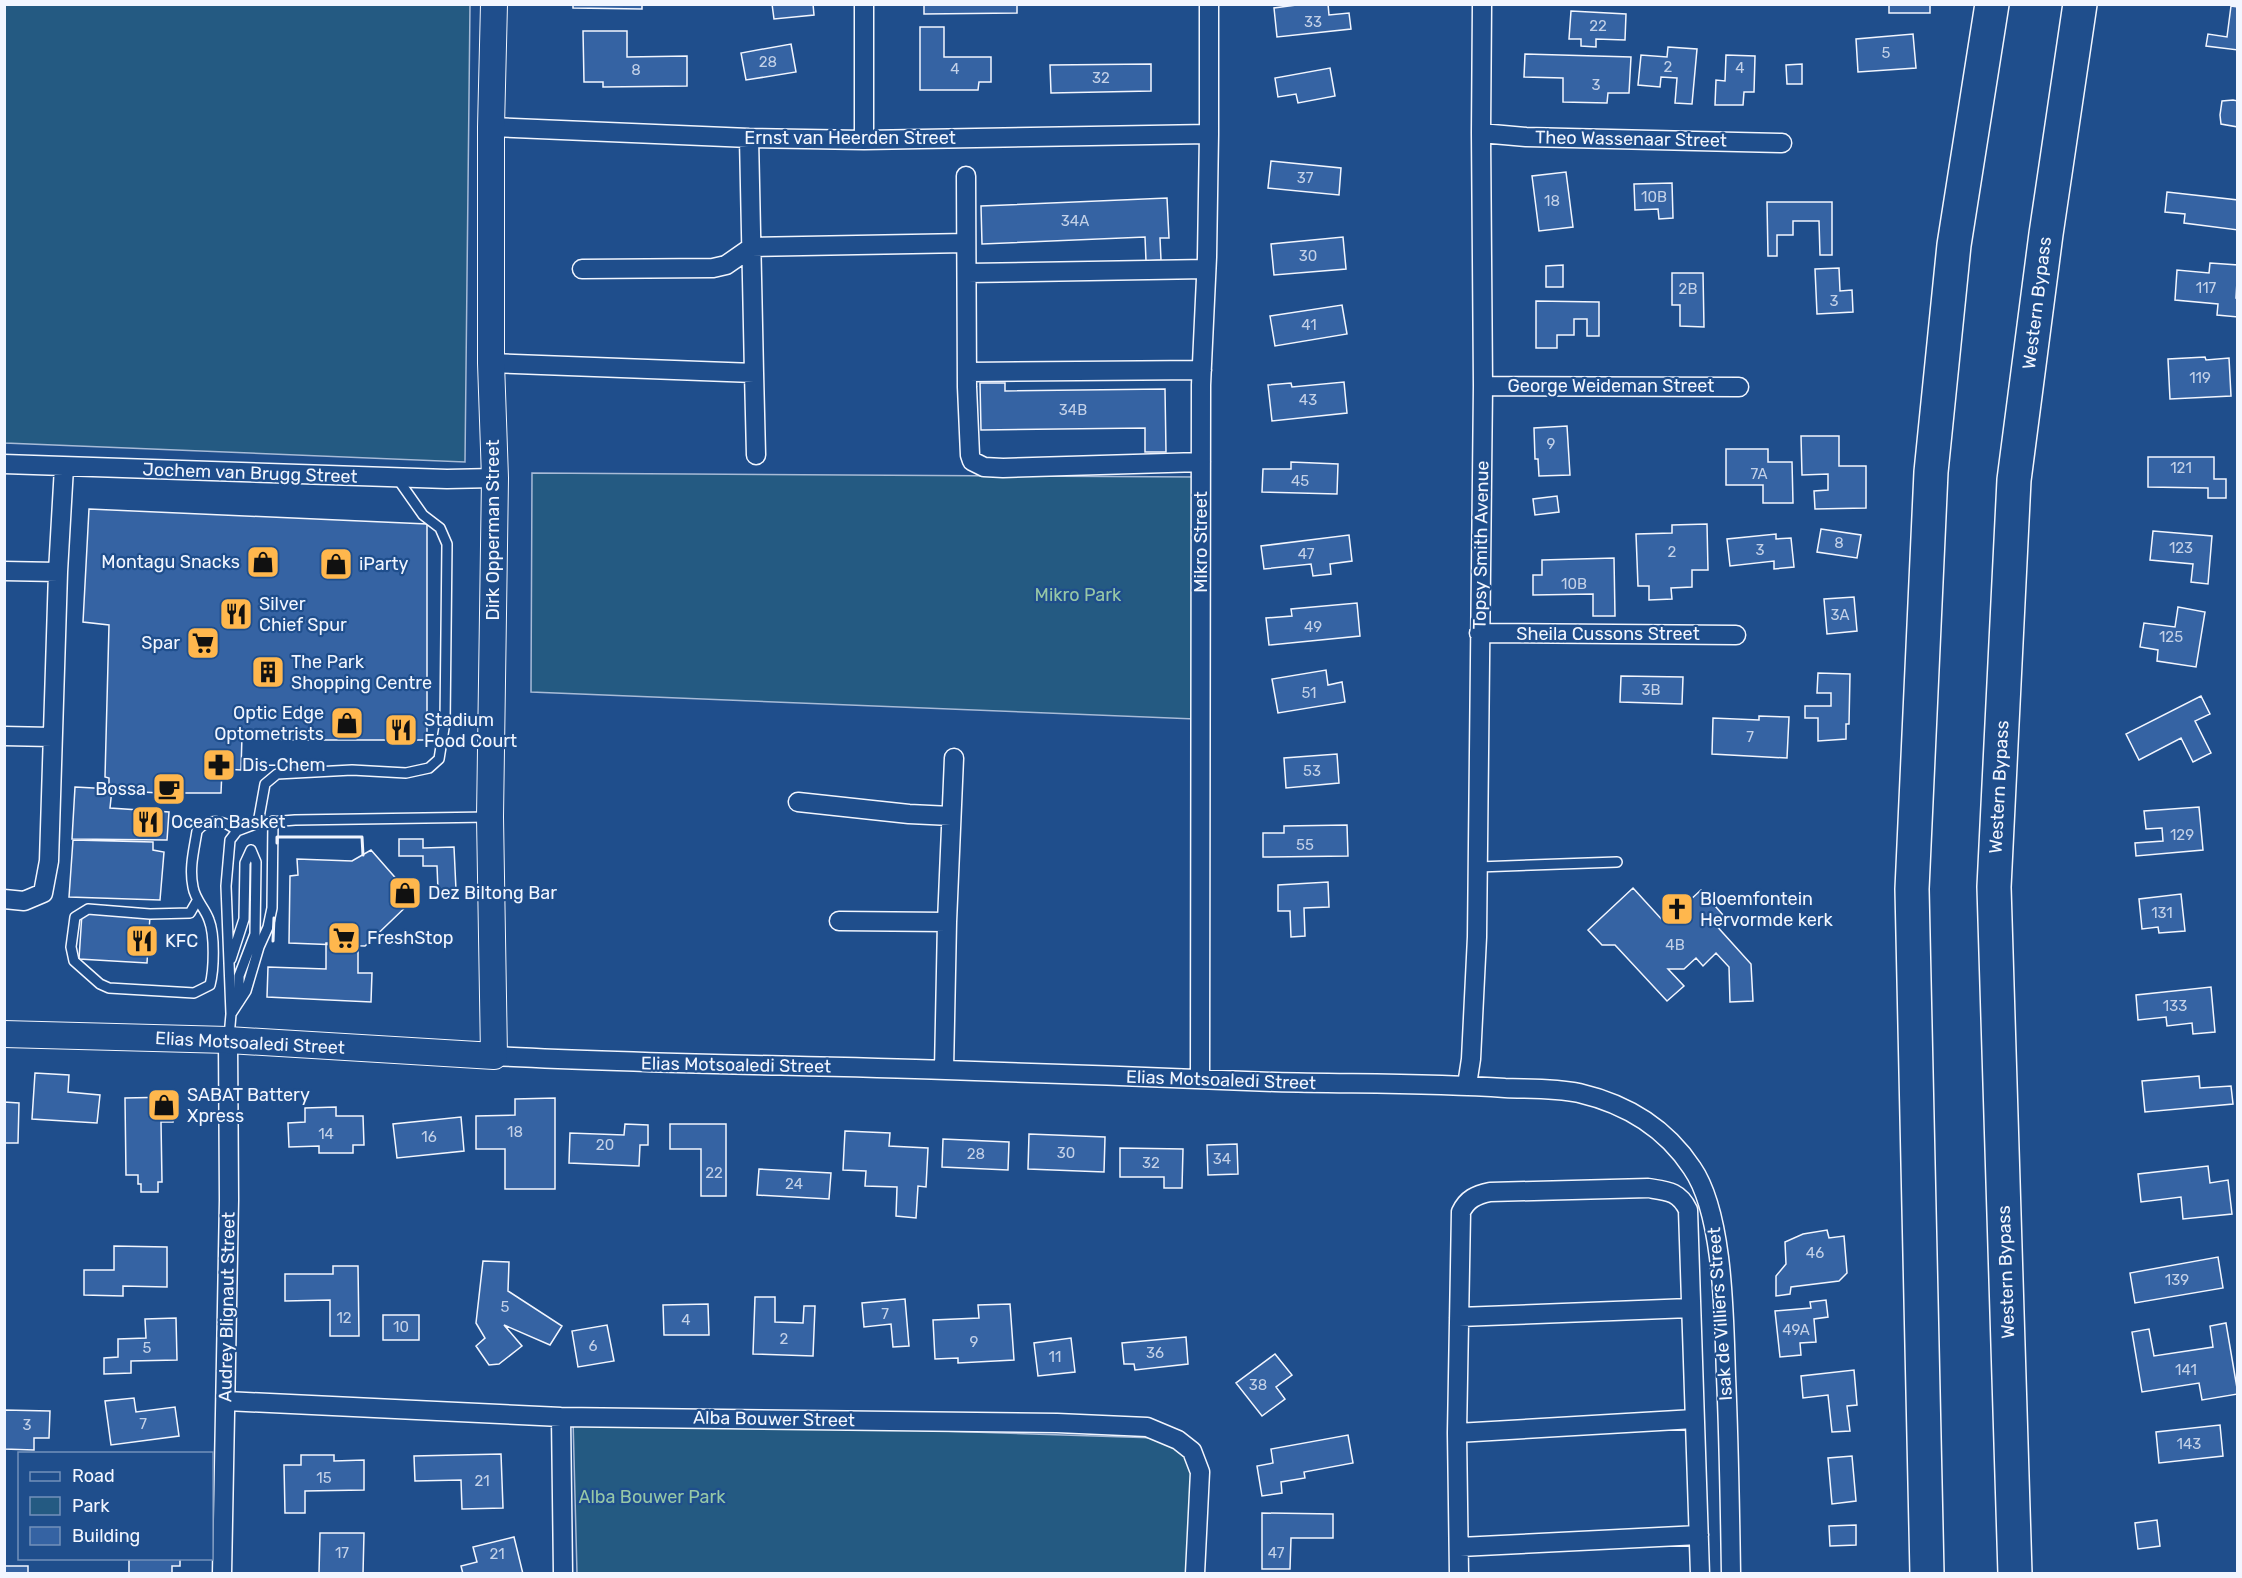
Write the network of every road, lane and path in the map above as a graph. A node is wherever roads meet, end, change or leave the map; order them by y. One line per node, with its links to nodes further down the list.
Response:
1 (494, 4): 7 (street, Dirk Opperman Street)
2 (864, 4): 11 (street)
3 (1209, 4): 9 (street, Mikro Street)
4 (1482, 4): 8 (street, Topsy Smith Avenue)
5 (1992, 4): 72 (highway)
6 (2080, 4): 73 (highway, Western Bypass)
7 (491, 127): 10 (street, Ernst van Heerden Street); 19 (street, Dirk Opperman Street)
8 (1480, 133): 12 (street, Theo Wassenaar Street); 23 (street, Topsy Smith Avenue)
9 (1209, 134): 11 (street, Ernst van Heerden Street); 17 (street, Mikro Street)
10 (749, 138): 11 (street, Ernst van Heerden Street); 15 (street)
11 (864, 140)
12 (1782, 143)
13 (966, 176): 14 (street)
14 (966, 243): 15 (street); 18 (street)
15 (752, 247): 16 (street); 22 (street)
16 (582, 269)
17 (1206, 269): 18 (street); 20 (street, Mikro Street)
18 (967, 273): 21 (street)
19 (491, 363): 22 (street); 30 (street, Dirk Opperman Street)
20 (1202, 370): 21 (street); 26 (street, Mikro Street)
21 (968, 372): 26 (street)
22 (754, 373): 25 (street)
23 (1483, 386): 24 (street, George Weideman Street); 33 (street, Topsy Smith Avenue)
24 (1738, 387)
25 (756, 455)
26 (1201, 462): 56 (street, Mikro Street)
27 (4, 464): 28 (street, Jochem van Brugg Street)
28 (64, 467): 29 (street, Jochem van Brugg Street); 32 (street)
29 (397, 478): 30 (street, Jochem van Brugg Street); 42 (lane)
30 (495, 478): 39 (street, Dirk Opperman Street)
31 (4, 571): 32 (street)
32 (58, 572): 36 (street)
33 (1479, 633): 34 (street, Sheila Cussons Street); 45 (street, Topsy Smith Avenue)
34 (1736, 635)
35 (4, 736): 36 (street)
36 (52, 737): 46 (street)
37 (954, 758): 40 (street)
38 (798, 802): 40 (street)
39 (490, 816): 41 (lane); 54 (street, Dirk Opperman Street)
40 (951, 816): 49 (street)
41 (273, 821): 42 (lane); 51 (lane)
42 (258, 823): 43 (lane)
43 (237, 831): 47 (lane); 50 (lane)
44 (1617, 862): 45 (lane)
45 (1478, 867): 57 (street, Topsy Smith Avenue)
46 (4, 899)
47 (197, 901): 47 (lane)
48 (839, 921): 49 (street)
49 (947, 922): 55 (street)
50 (229, 964): 51 (lane); 51 (lane)
51 (231, 1014): 53 (lane)
52 (4, 1034): 53 (street, Elias Motsoaledi Street)
53 (228, 1040): 54 (street, Elias Motsoaledi Street); 60 (street, Audrey Blignaut Street)
54 (494, 1056): 55 (street, Elias Motsoaledi Street)
55 (944, 1070): 56 (street, Elias Motsoaledi Street)
56 (1200, 1079): 57 (street, Elias Motsoaledi Street)
57 (1467, 1085): 71 (street, Isak de Villiers Street)
58 (1690, 1308): 59 (street); 59 (street); 62 (street)
59 (1459, 1317): 63 (street)
60 (226, 1401): 61 (street, Alba Bouwer Street); 66 (street, Audrey Blignaut Street)
61 (561, 1417): 67 (street); 68 (street, Alba Bouwer Street)
62 (1694, 1419): 63 (street); 64 (street)
63 (1457, 1433): 65 (street)
64 (1700, 1535): 65 (street); 70 (street)
65 (1460, 1547): 69 (street)
66 (222, 1574)
67 (563, 1574)
68 (1195, 1574)
69 (1459, 1574)
70 (1701, 1574)
71 (1731, 1574)
72 (1928, 1574)
73 (2015, 1574)

